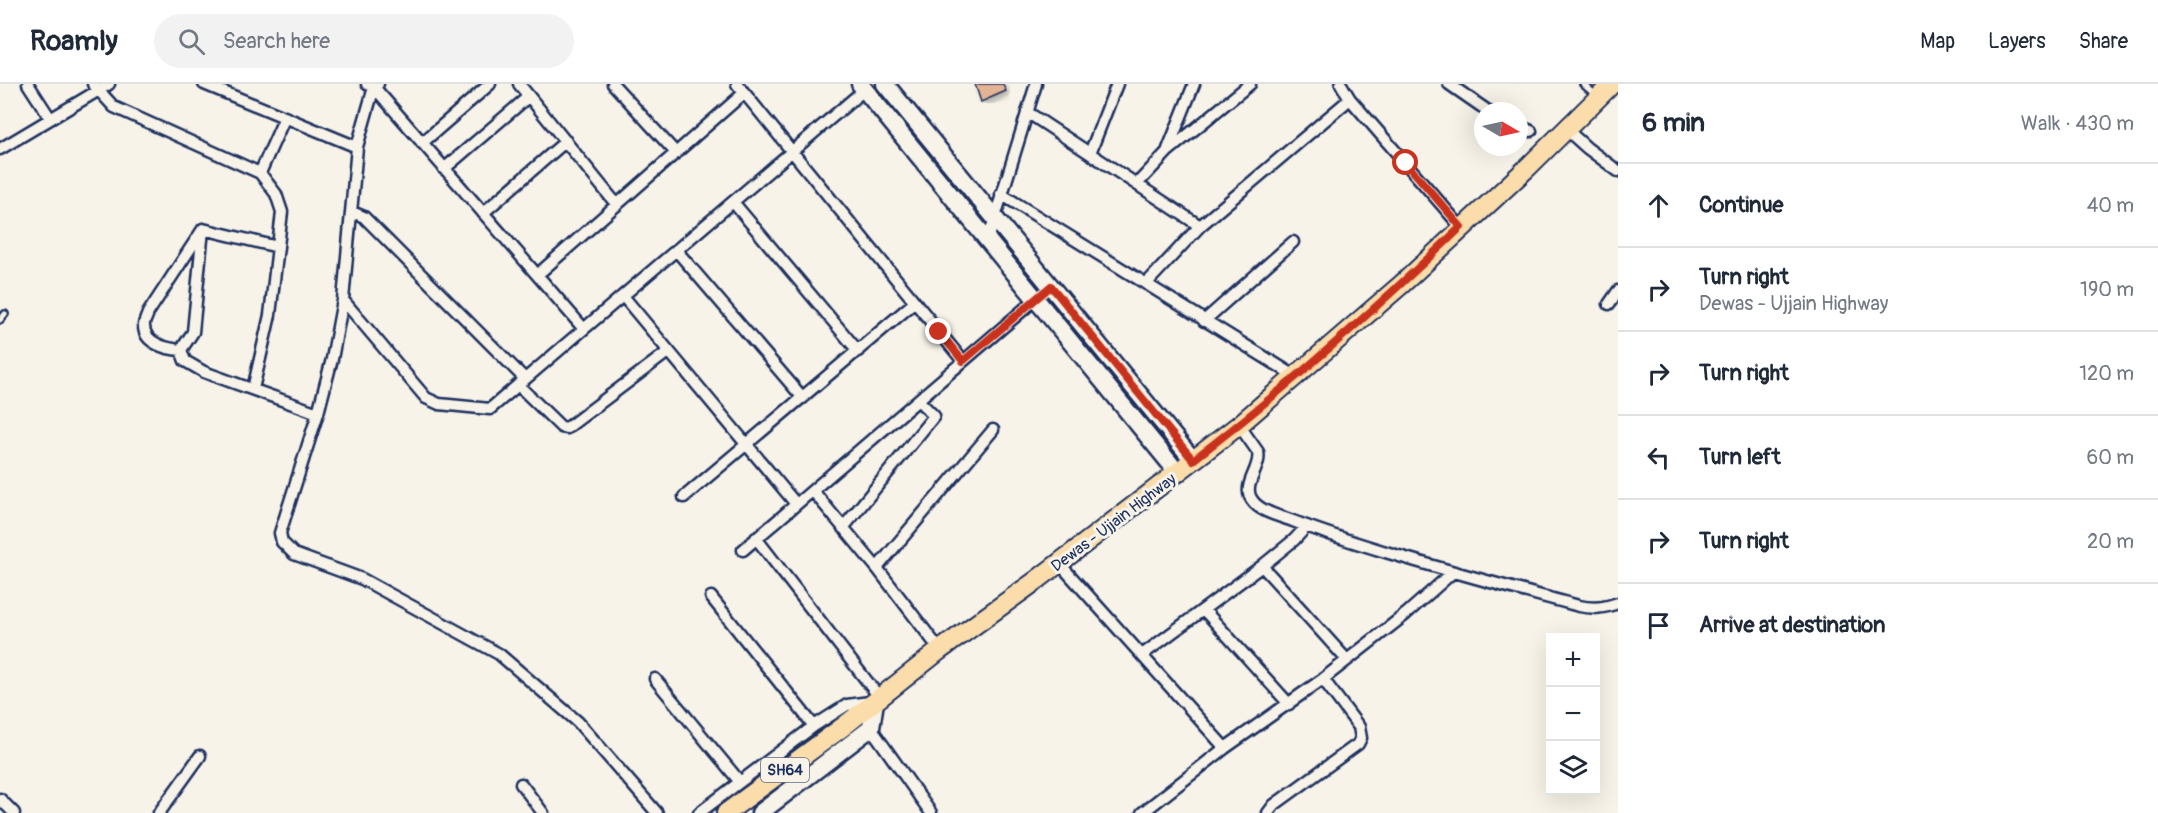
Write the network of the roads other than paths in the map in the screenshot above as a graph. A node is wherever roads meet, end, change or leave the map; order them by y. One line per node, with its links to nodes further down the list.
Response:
1 (28, 84): 27 (street)
2 (109, 84): 18 (street)
3 (204, 84): 19 (street)
4 (490, 84): 32 (street)
5 (519, 84): 21 (street)
6 (613, 84): 37 (street)
7 (885, 84): 48 (street)
8 (1036, 84): 25 (street)
9 (1117, 84): 38 (street)
10 (1194, 84): 36 (street)
11 (1250, 84): 36 (street)
12 (1341, 84): 23 (street)
13 (1449, 84): 24 (street)
14 (1583, 84): 22 (lane)
15 (1612, 84): 22 (main road, Dewas - Ujjain Highway / SH64)
16 (373, 85): 32 (street); 33 (street)
17 (865, 86): 35 (street); 52 (street)
18 (95, 88): 27 (street); 41 (street)
19 (226, 88): 26 (street)
20 (741, 88): 35 (street); 37 (street)
21 (529, 96): 31 (street); 39 (street)
22 (1598, 98): 28 (main road, Dewas - Ujjain Highway / SH64)
23 (1350, 99): 49 (street); 50 (street)
24 (1475, 102)
25 (1027, 112): 38 (street); 43 (street)
26 (285, 117): 33 (street); 41 (street)
27 (50, 118): 34 (street)
28 (1566, 129): 40 (street); 50 (main road, Dewas - Ujjain Highway / SH64)
29 (1528, 130): 30 (street)
30 (1531, 131)
31 (566, 141): 45 (street); 47 (street)
32 (422, 143): 39 (street)
33 (357, 147): 46 (street)
34 (0, 149)
35 (793, 151): 44 (street); 63 (street)
36 (1167, 152): 42 (street)
37 (676, 153): 45 (street)
38 (1090, 153): 42 (street)
39 (444, 169): 47 (street)
40 (1618, 171)
41 (260, 173): 54 (street)
42 (1137, 184): 49 (street)
43 (1001, 194): 48 (street); 57 (street)
44 (733, 202): 55 (street); 71 (street)
45 (618, 205): 56 (street)
46 (352, 212): 62 (street); 74 (street)
47 (483, 213): 56 (street)
48 (994, 217): 52 (street); 58 (street)
49 (1200, 226): 57 (street)
50 (1461, 227): 73 (main road, Dewas - Ujjain Highway / SH64)
51 (203, 229): 54 (street); 69 (street); 69 (street)
52 (988, 240): 61 (street)
53 (1293, 242): 67 (street)
54 (278, 247): 75 (street)
55 (676, 250): 60 (street); 76 (street)
56 (537, 275): 68 (street)
57 (1146, 284): 67 (street)
58 (1051, 286): 61 (street); 82 (street)
59 (1618, 291): 64 (street)
60 (623, 296): 68 (street); 70 (street)
61 (1036, 298): 72 (street); 83 (street)
62 (343, 300): 74 (street); 78 (street)
63 (915, 302): 71 (street); 72 (street)
64 (1609, 304)
65 (5, 314): 66 (lane)
66 (0, 320)
67 (1204, 321): 73 (street)
68 (584, 329): 74 (street)
69 (181, 350): 75 (street)
70 (669, 351): 74 (street); 81 (street)
71 (858, 351): 76 (street)
72 (963, 361): 77 (street)
73 (1295, 376): 79 (main road, Dewas - Ujjain Highway / SH64)
74 (522, 382)
75 (253, 389): 78 (street)
76 (803, 398): 81 (street)
77 (918, 400): 84 (street); 88 (street)
78 (318, 413): 115 (street)
79 (1239, 425): 82 (main road, Dewas - Ujjain Highway / SH64); 87 (street)
80 (993, 430): 93 (street)
81 (747, 445): 85 (street); 86 (street)
82 (1193, 460): 83 (main road, Dewas - Ujjain Highway / SH64)
83 (1178, 473): 91 (main road, Dewas - Ujjain Highway / SH64)
84 (813, 491): 86 (street); 88 (street)
85 (684, 497)
86 (796, 504): 89 (street)
87 (1307, 526): 92 (street); 94 (street)
88 (843, 528): 93 (street)
89 (756, 538): 90 (street); 103 (street)
90 (743, 549)
91 (1059, 563): 98 (main road, Dewas - Ujjain Highway / SH64); 99 (street)
92 (1262, 566): 97 (street); 100 (street)
93 (877, 568): 98 (street)
94 (1452, 573): 96 (street); 100 (street)
95 (711, 597): 105 (street)
96 (1618, 603)
97 (1204, 610): 99 (street); 104 (street)
98 (940, 650): 103 (main road, Dewas - Ujjain Highway / SH64)
99 (1142, 655): 107 (street)
100 (1347, 660): 102 (street)
101 (655, 679): 109 (street)
102 (1323, 679): 104 (street); 121 (street)
103 (877, 700): 105 (street); 106 (street); 117 (main road, Dewas - Ujjain Highway / SH64)
104 (1289, 704): 107 (street)
105 (814, 726): 109 (street)
106 (871, 728): 118 (street); 119 (street)
107 (1225, 748): 120 (street)
108 (200, 756): 113 (street)
109 (740, 782): 116 (street)
110 (521, 784): 114 (street)
111 (0, 799): 112 (street)
112 (14, 813)
113 (159, 813)
114 (543, 813)
115 (657, 813)
116 (699, 813)
117 (726, 813)
118 (760, 813)
119 (931, 813)
120 (1142, 813)
121 (1268, 813)

